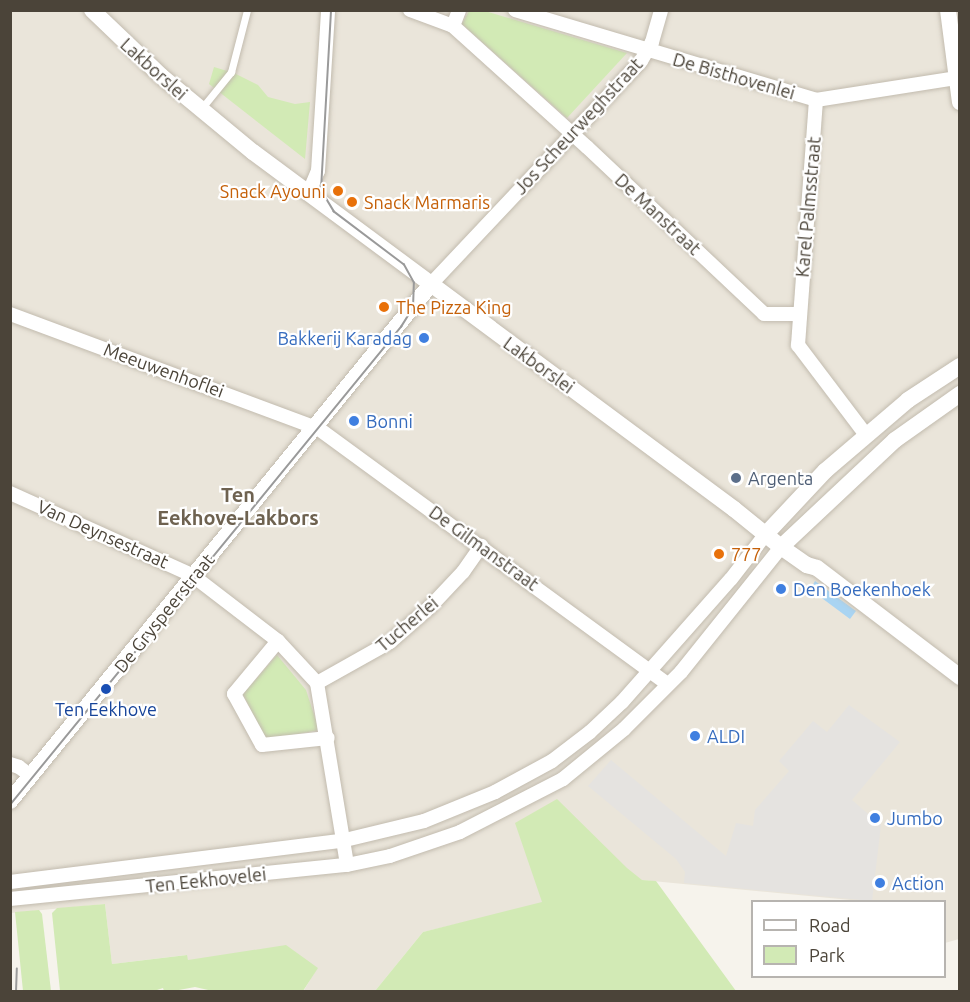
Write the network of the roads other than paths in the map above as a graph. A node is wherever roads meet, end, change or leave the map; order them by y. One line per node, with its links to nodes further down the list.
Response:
1 (92, 10): 14 (street, Lakborslei)
2 (247, 10): 14 (lane)
3 (328, 10): 16 (street)
4 (410, 10): 9 (street, De Manstraat)
5 (459, 10): 9 (street)
6 (515, 10): 10 (street, De Bisthovenlei)
7 (661, 10): 10 (street, Jos Scheurweghstraat)
8 (948, 10): 11 (street)
9 (453, 26): 15 (street, De Manstraat)
10 (647, 51): 12 (street, De Bisthovenlei); 15 (street, Jos Scheurweghstraat)
11 (957, 78): 12 (street, De Bisthovenlei); 13 (street)
12 (816, 100): 19 (street, Karel Palmsstraat)
13 (960, 102)
14 (200, 110): 16 (street, Lakborslei)
15 (572, 133): 17 (street, Jos Scheurweghstraat); 19 (street, De Manstraat)
16 (309, 192): 17 (street, Lakborslei)
17 (431, 285): 22 (street, De Gryspeerstraat); 27 (street, Lakborslei)
18 (10, 314): 22 (street, Meeuwenhoflei)
19 (799, 314): 23 (street)
20 (960, 366): 23 (street)
21 (960, 394): 26 (street)
22 (316, 428): 29 (street, De Gilmanstraat); 30 (street, De Gryspeerstraat)
23 (866, 435): 25 (street)
24 (10, 493): 30 (street, Van Deynsestraat)
25 (799, 498): 26 (street); 27 (street)
26 (816, 512): 28 (street)
27 (768, 531): 28 (street, Lakborslei); 31 (street, Ten Eekhovelei)
28 (785, 544): 32 (street, Ten Eekhovelei); 35 (street)
29 (481, 546): 34 (street, De Gilmanstraat); 36 (street, Tucherlei)
30 (194, 576): 33 (street, Van Deynsestraat); 41 (street, De Gryspeerstraat)
31 (731, 579): 32 (street); 34 (street, Ten Eekhovelei)
32 (747, 592): 37 (street, Ten Eekhovelei)
33 (278, 641): 36 (street, Van Deynsestraat); 38 (street)
34 (650, 671): 37 (street); 39 (street, Ten Eekhovelei)
35 (960, 677)
36 (317, 683): 38 (street)
37 (668, 684): 42 (street, Ten Eekhovelei)
38 (328, 738): 44 (street)
39 (547, 763): 42 (street); 44 (street, Ten Eekhovelei)
40 (10, 764): 41 (street)
41 (31, 776): 43 (street, De Gryspeerstraat)
42 (558, 782): 45 (street, Ten Eekhovelei)
43 (10, 801)
44 (341, 841): 45 (street); 46 (street, Ten Eekhovelei)
45 (347, 865): 48 (street, Ten Eekhovelei)
46 (63, 875): 47 (street, Ten Eekhovelei); 48 (street)
47 (10, 882)
48 (66, 894): 49 (street, Ten Eekhovelei)
49 (10, 899)

